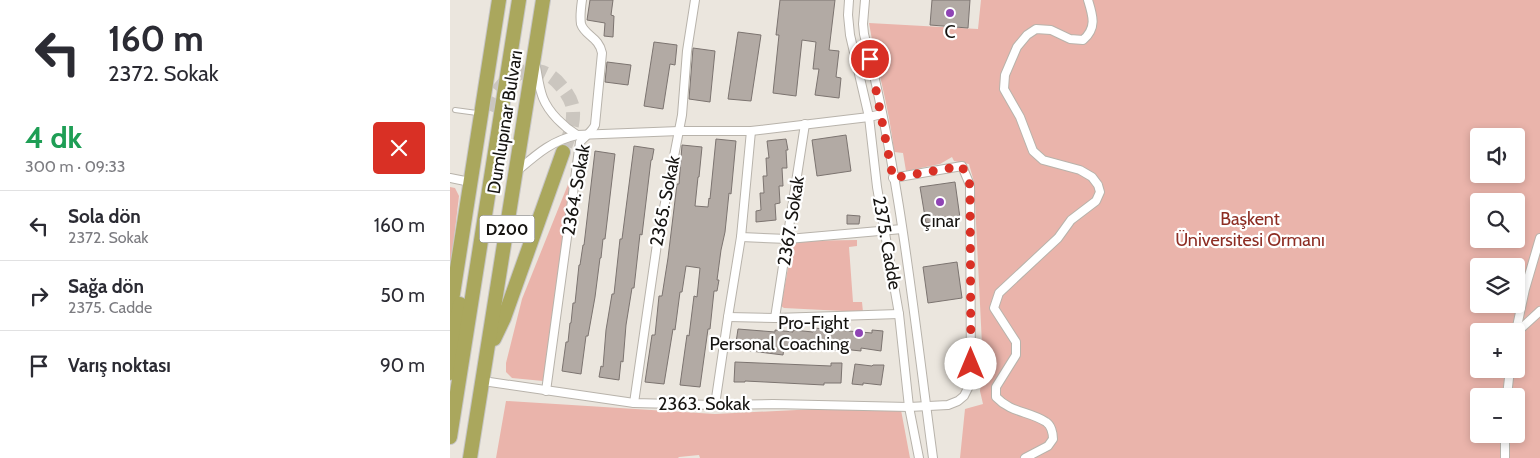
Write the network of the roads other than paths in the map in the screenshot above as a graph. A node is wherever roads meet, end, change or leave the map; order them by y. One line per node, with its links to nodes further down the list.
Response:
1 (499, 0): 11 (highway, Dumlupınar Bulvarı)
2 (519, 0): 44 (highway, Dumlupınar Bulvarı / D200)
3 (543, 0): 9 (highway, Dumlupınar Bulvarı / D200)
4 (582, 0): 17 (street, 2364. Sokak)
5 (695, 0): 15 (street, 2365. Sokak)
6 (849, 0): 13 (street, 2375. Cadde)
7 (865, 0): 12 (street, 2375. Cadde)
8 (1088, 0): 49 (street)
9 (534, 58): 17 (street); 19 (highway, Dumlupınar Bulvarı / D200)
10 (455, 110): 11 (lane)
11 (485, 112): 22 (highway, Dumlupınar Bulvarı); 35 (highway)
12 (882, 114): 13 (street); 21 (street, 2375. Cadde)
13 (869, 117): 14 (street); 24 (street, 2375. Cadde)
14 (805, 124): 16 (street); 27 (street, 2367. Sokak)
15 (678, 131): 16 (street); 17 (street); 40 (street, 2365. Sokak)
16 (750, 131): 25 (street)
17 (581, 135): 19 (street); 39 (street, 2364. Sokak)
18 (563, 152): 36 (highway)
19 (517, 171): 36 (highway, Dumlupınar Bulvarı / D200)
20 (450, 178): 22 (street)
21 (893, 178): 23 (street, 2375. Cadde); 41 (street, 2363. Sokak)
22 (470, 182): 29 (highway, Dumlupınar Bulvarı)
23 (902, 229): 24 (street); 41 (street, 2375. Cadde)
24 (884, 232): 27 (street); 30 (street, 2375. Cadde)
25 (741, 237): 27 (street); 31 (street)
26 (1540, 238): 33 (street)
27 (788, 239): 32 (street, 2367. Sokak)
28 (1540, 311): 34 (street)
29 (450, 313)
30 (899, 314): 32 (street); 43 (street, 2375. Cadde)
31 (728, 317): 32 (street); 42 (street)
32 (776, 318)
33 (1518, 323)
34 (1525, 324)
35 (451, 341): 37 (highway)
36 (487, 353): 38 (highway, Dumlupınar Bulvarı / D200)
37 (450, 373)
38 (483, 382): 39 (street, 2363. Sokak); 46 (highway, Dumlupınar Bulvarı / D200)
39 (546, 391): 40 (street, 2363. Sokak)
40 (634, 403): 42 (street, 2363. Sokak)
41 (926, 405): 43 (street, 2363. Sokak); 48 (street, 2375. Cadde)
42 (715, 406): 43 (street, 2363. Sokak)
43 (909, 407): 47 (street, 2375. Cadde)
44 (450, 437)
45 (1505, 443): 50 (street)
46 (470, 458)
47 (919, 458)
48 (933, 458)
49 (1025, 458)
50 (1505, 458)

